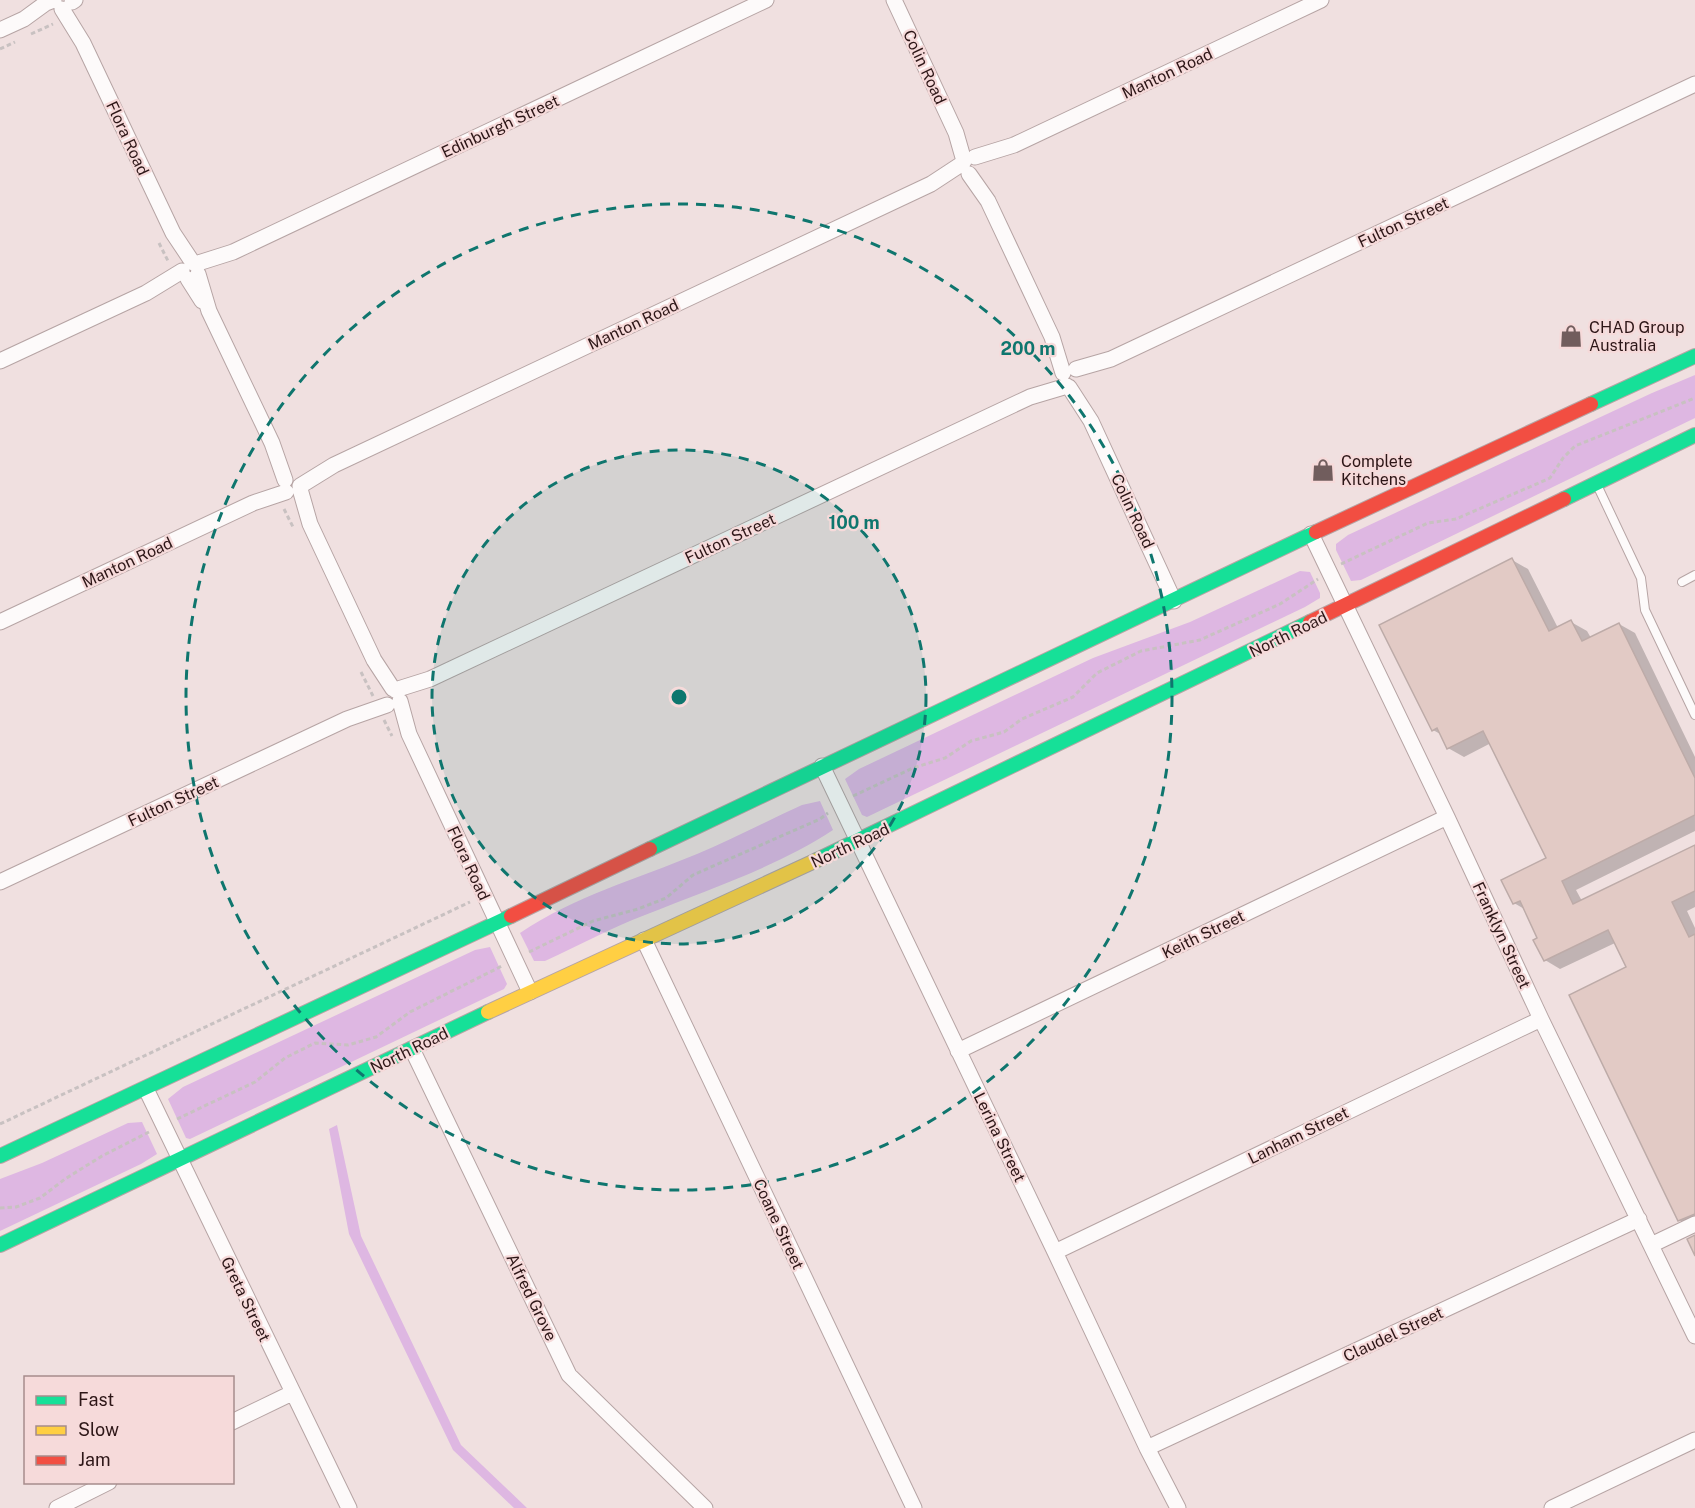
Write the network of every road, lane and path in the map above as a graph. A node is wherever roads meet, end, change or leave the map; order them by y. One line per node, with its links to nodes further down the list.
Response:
1 (766, 0): 9 (street, Edinburgh Street)
2 (894, 0): 7 (street, Colin Road)
3 (1321, 0): 7 (street, Manton Road)
4 (63, 6): 5 (street); 9 (street, Flora Road)
5 (0, 30)
6 (1695, 84): 12 (street, Fulton Street)
7 (971, 165): 12 (street, Colin Road); 16 (street, Manton Road)
8 (159, 243): 9 (path)
9 (189, 272): 11 (street, Edinburgh Street); 16 (street, Flora Road)
10 (1695, 356): 18 (highway)
11 (0, 361)
12 (1071, 377): 22 (street, Colin Road); 26 (street, Fulton Street)
13 (1695, 398): 19 (path)
14 (1695, 435): 15 (highway, North Road)
15 (1596, 483): 23 (highway, North Road); 27 (lane)
16 (290, 486): 17 (path); 24 (street, Manton Road); 26 (street, Flora Road)
17 (293, 528)
18 (1311, 534): 19 (street, Franklyn Street); 22 (highway)
19 (1328, 572): 23 (street, Franklyn Street); 30 (path)
20 (1695, 575): 21 (lane)
21 (1682, 582)
22 (1174, 601): 29 (highway)
23 (1346, 606): 31 (street, Franklyn Street); 32 (highway, North Road)
24 (0, 622)
25 (360, 668): 26 (path)
26 (389, 699): 28 (path); 33 (street, Fulton Street); 35 (street, Flora Road)
27 (1695, 715)
28 (394, 741)
29 (822, 766): 30 (street, Lerina Street); 35 (highway)
30 (840, 805): 32 (street, Lerina Street); 37 (path)
31 (1447, 817): 39 (street, Franklyn Street); 41 (street, Keith Street)
32 (857, 842): 36 (highway, North Road); 41 (street, Lerina Street)
33 (0, 882)
34 (466, 892): 43 (path)
35 (497, 923): 37 (street, Flora Road); 42 (highway)
36 (644, 940): 38 (highway, North Road); 62 (street, Coane Street)
37 (514, 958): 38 (street, Flora Road); 44 (path)
38 (530, 992): 40 (highway, North Road)
39 (1541, 1019): 48 (street, Franklyn Street); 52 (street, Lanham Street)
40 (412, 1048): 46 (highway, North Road); 61 (street, Alfred Grove)
41 (958, 1051): 52 (street, Lerina Street)
42 (146, 1089): 44 (street, Greta Street); 45 (highway)
43 (0, 1124)
44 (163, 1125): 46 (street, Greta Street); 47 (path)
45 (2, 1150)
46 (179, 1160): 50 (highway, North Road); 54 (street, Greta Street)
47 (0, 1208)
48 (1639, 1219): 51 (street, Franklyn Street); 57 (street, Claudel Street)
49 (1695, 1224): 51 (street)
50 (0, 1245)
51 (1651, 1245): 53 (street, Franklyn Street)
52 (1055, 1252): 57 (street, Lerina Street)
53 (1693, 1328)
54 (292, 1393): 55 (street); 60 (street, Greta Street)
55 (234, 1421)
56 (1695, 1440): 64 (street)
57 (1147, 1448): 63 (street, Lerina Street)
58 (105, 1484): 59 (street)
59 (66, 1506)
60 (349, 1508)
61 (705, 1508)
62 (914, 1508)
63 (1178, 1508)
64 (1552, 1508)

